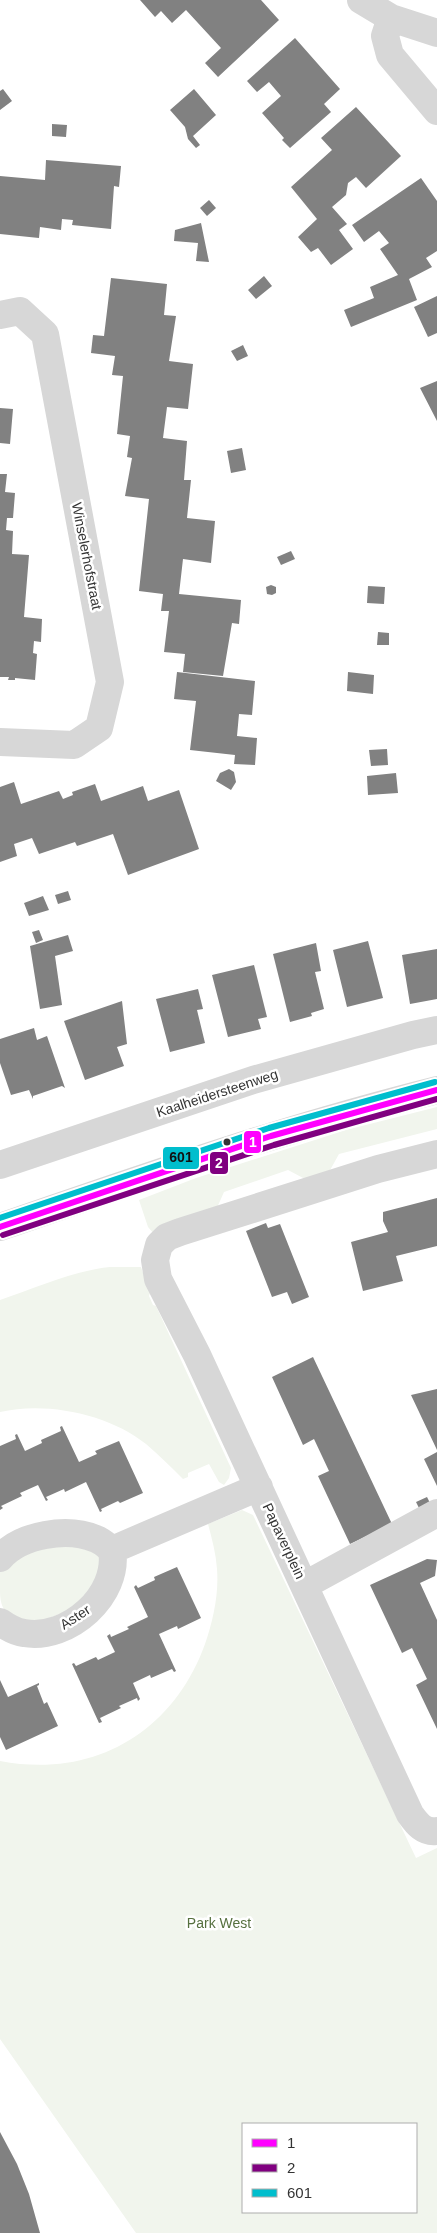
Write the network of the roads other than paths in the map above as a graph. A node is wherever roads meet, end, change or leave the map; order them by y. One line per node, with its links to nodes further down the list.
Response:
1 (361, 0): 2 (street)
2 (391, 18): 3 (street); 4 (street)
3 (437, 33)
4 (437, 111)
5 (0, 315): 6 (street, Winselerhofstraat)
6 (0, 742)
7 (437, 1030): 10 (street, Kaalheidersteenweg)
8 (437, 1090): 11 (street)
9 (437, 1154): 12 (street, Papaverplein)
10 (0, 1165)
11 (0, 1227)
12 (259, 1487): 14 (street); 16 (street, Papaverplein)
13 (437, 1513): 16 (street, Papaverplein)
14 (112, 1550): 15 (street); 17 (street, Aster)
15 (0, 1558)
16 (305, 1585): 18 (street, Papaverplein)
17 (0, 1622)
18 (432, 1831)

